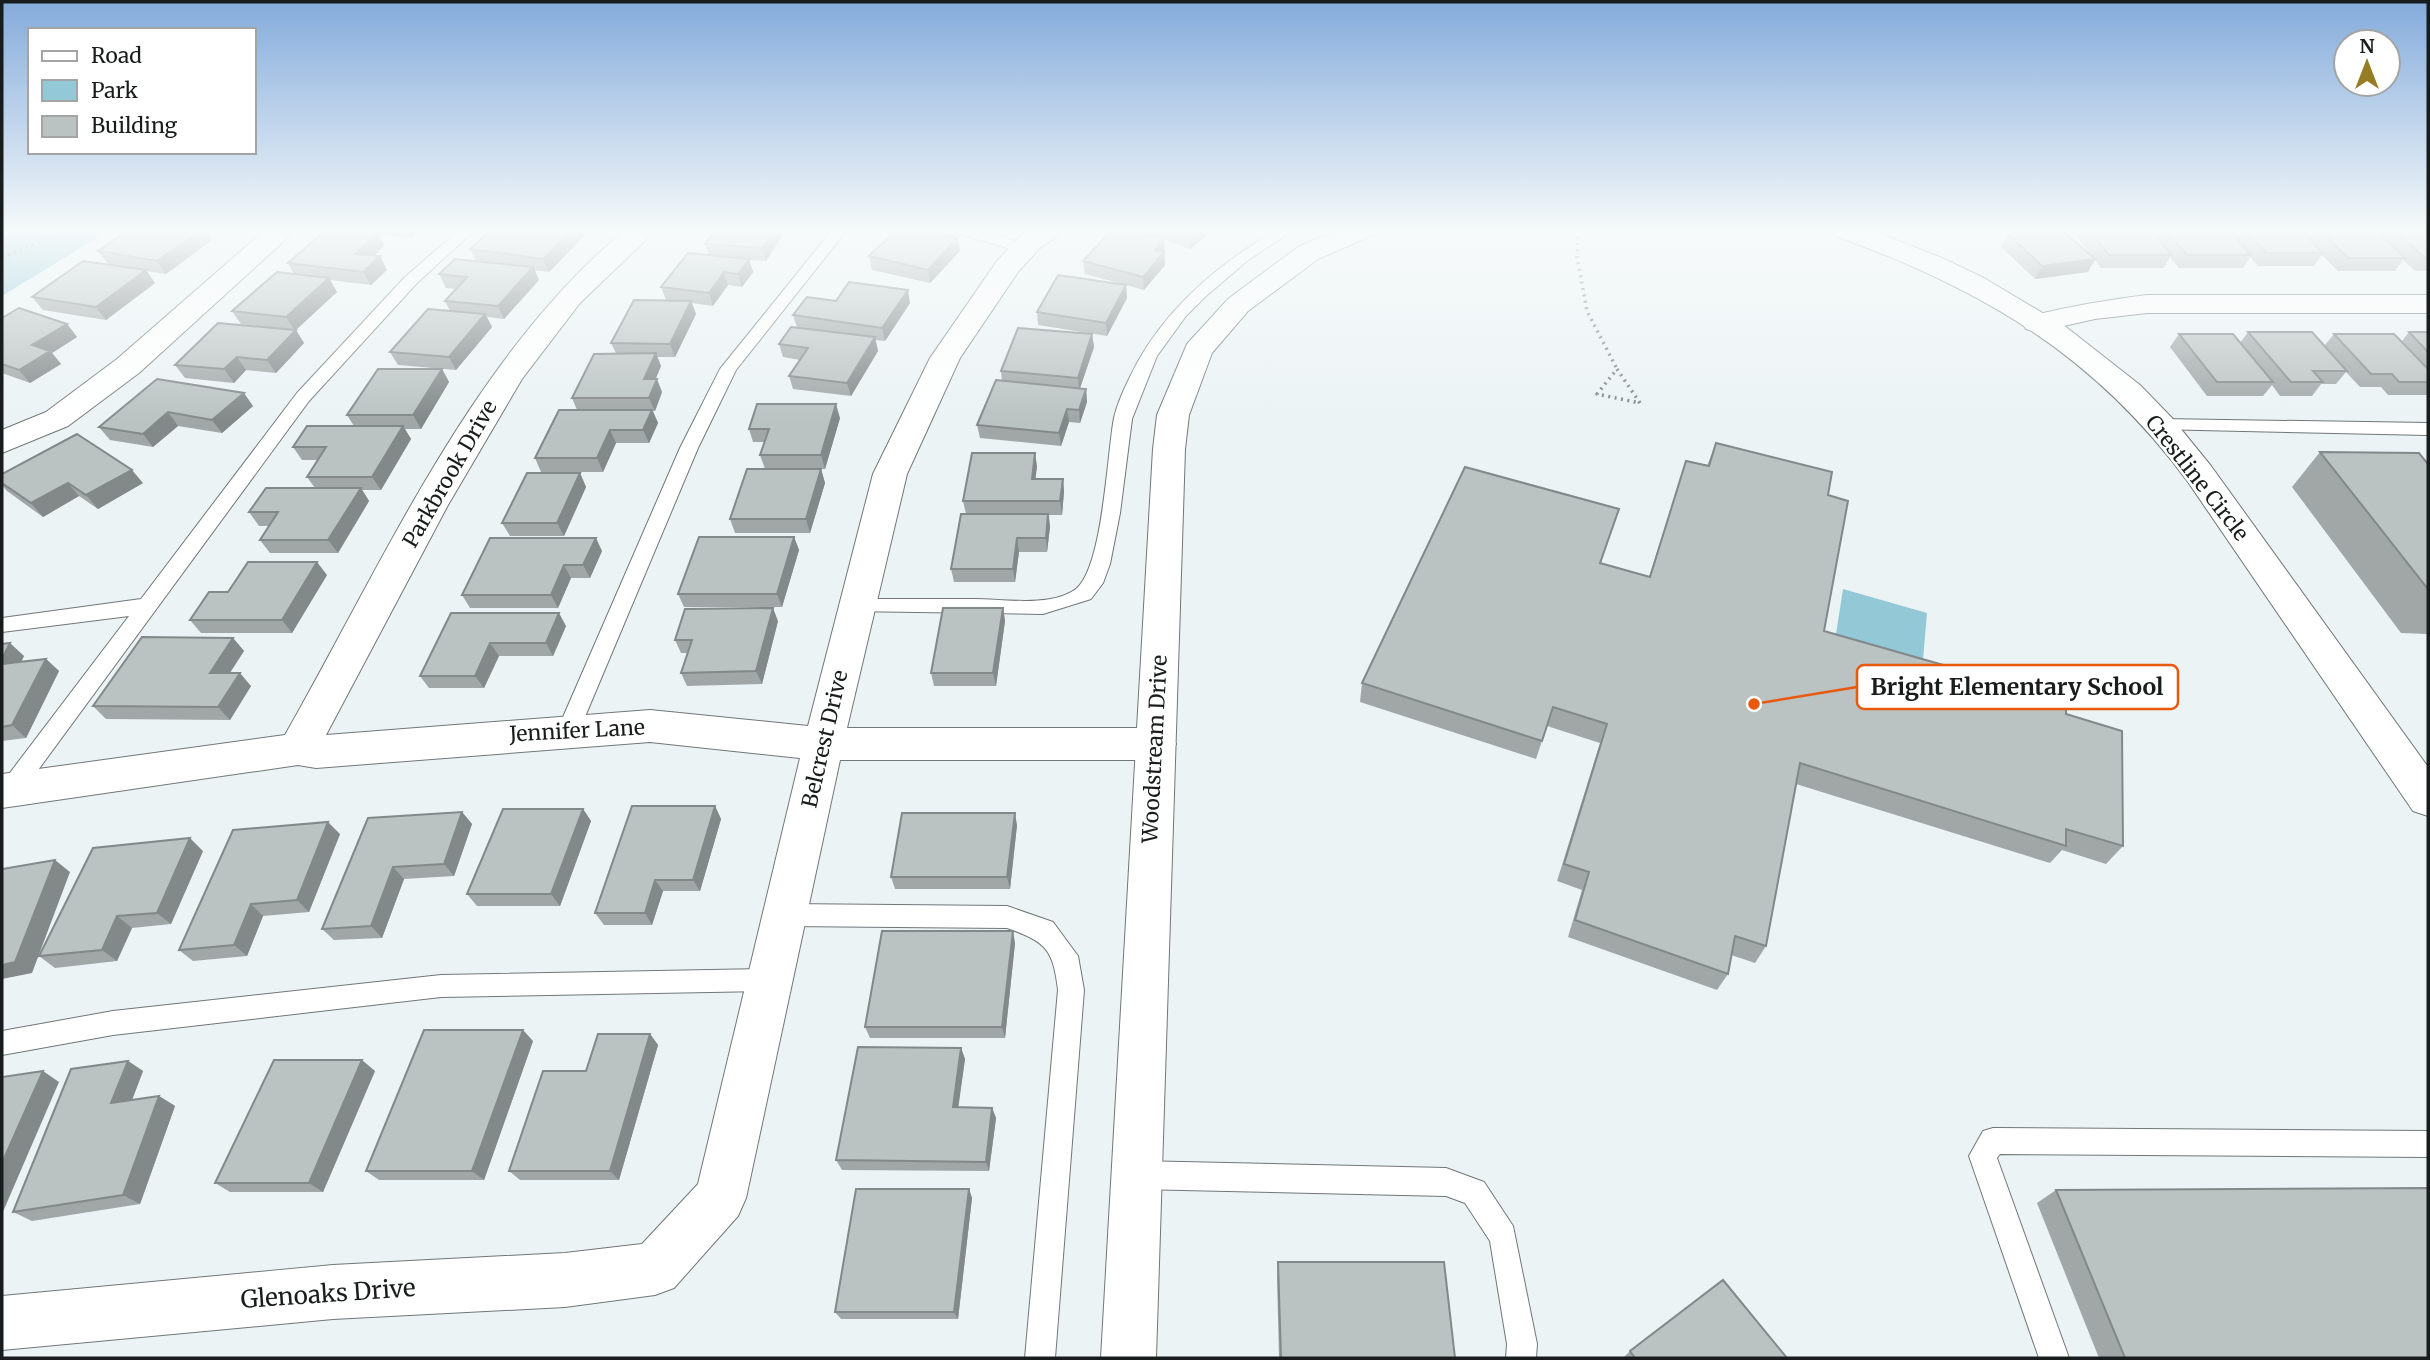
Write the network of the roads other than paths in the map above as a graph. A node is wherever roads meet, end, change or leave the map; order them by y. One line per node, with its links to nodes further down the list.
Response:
1 (208, 293): 13 (street)
2 (399, 293): 14 (lane)
3 (575, 293): 20 (street, Parkbrook Drive)
4 (788, 293): 17 (lane)
5 (989, 293): 15 (street, Belcrest Drive)
6 (1201, 293): 15 (lane)
7 (1253, 293): 19 (street, Woodstream Drive)
8 (1990, 293): 10 (street, Crestline Circle)
9 (2428, 303): 10 (street)
10 (2037, 323): 11 (street, Crestline Circle)
11 (2161, 425): 12 (lane); 22 (street, Crestline Circle)
12 (2428, 429)
13 (2, 442)
14 (147, 606): 16 (lane); 21 (lane)
15 (857, 606): 18 (street, Belcrest Drive)
16 (2, 625)
17 (568, 731): 18 (street, Jennifer Lane); 20 (street, Jennifer Lane)
18 (823, 744): 19 (street, Jennifer Lane); 23 (street, Belcrest Drive)
19 (1156, 744): 27 (street, Woodstream Drive)
20 (298, 749): 21 (street, Jennifer Lane)
21 (6, 790)
22 (2428, 799)
23 (785, 915): 24 (street, Belcrest Drive); 30 (lane)
24 (770, 980): 25 (lane); 28 (street, Belcrest Drive)
25 (2, 1043)
26 (2428, 1143): 33 (lane)
27 (1137, 1175): 31 (street, Woodstream Drive); 32 (lane)
28 (655, 1269): 29 (street, Glenoaks Drive)
29 (2, 1322)
30 (1040, 1358)
31 (1128, 1358)
32 (1521, 1358)
33 (2054, 1358)

